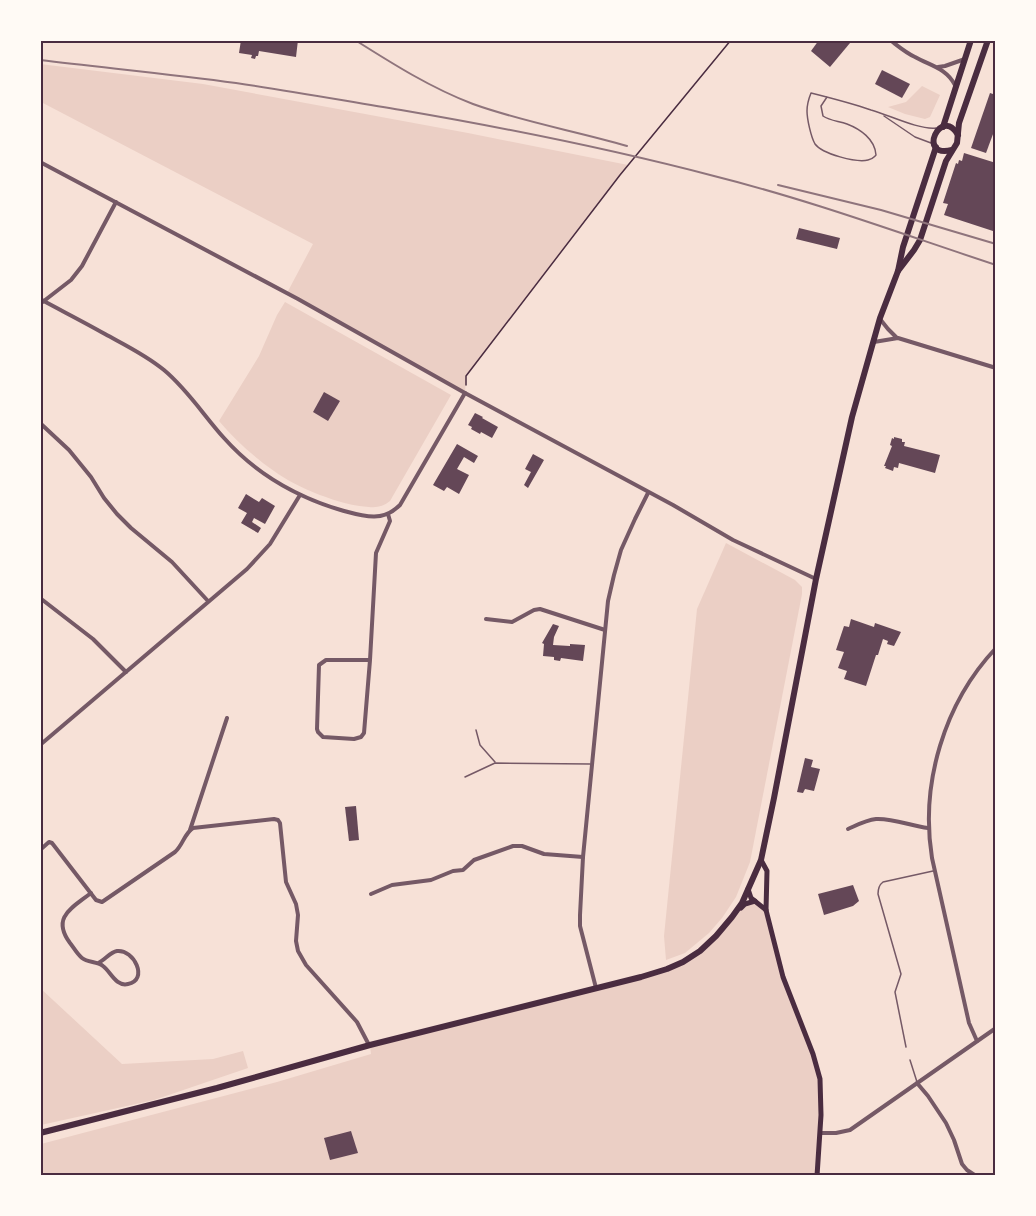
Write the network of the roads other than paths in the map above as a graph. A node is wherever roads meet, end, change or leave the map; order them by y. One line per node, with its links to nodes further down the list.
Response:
1 (890, 40): 5 (street)
2 (971, 40): 4 (main road)
3 (987, 40): 10 (main road)
4 (966, 58): 5 (street); 6 (main road)
5 (936, 67): 6 (street)
6 (957, 87): 9 (main road)
7 (827, 97): 7 (lane); 8 (lane)
8 (881, 113): 9 (lane); 11 (lane)
9 (941, 127): 10 (main road); 11 (main road)
10 (958, 136): 12 (main road)
11 (935, 146): 12 (main road); 15 (main road)
12 (952, 150): 15 (main road)
13 (40, 162): 14 (street)
14 (116, 202): 16 (street); 21 (street)
15 (898, 272): 17 (main road)
16 (42, 301): 24 (street)
17 (880, 318): 18 (street); 19 (main road)
18 (898, 338): 19 (street); 20 (street)
19 (873, 343): 26 (main road)
20 (996, 368)
21 (465, 393): 23 (street); 25 (street)
22 (40, 423): 28 (street)
23 (648, 493): 26 (street); 30 (street)
24 (300, 495): 25 (street); 28 (street)
25 (388, 514): 32 (street)
26 (816, 579): 45 (main road)
27 (40, 598): 33 (street)
28 (208, 601): 33 (street)
29 (486, 619): 30 (street)
30 (605, 630): 38 (street)
31 (996, 648): 40 (street)
32 (370, 660): 32 (street)
33 (126, 672): 36 (street)
34 (227, 718): 42 (street)
35 (476, 730): 37 (lane)
36 (41, 744)
37 (495, 763): 38 (lane); 39 (lane)
38 (592, 764): 44 (street)
39 (465, 777)
40 (928, 828): 41 (street); 46 (street)
41 (848, 829)
42 (189, 830): 48 (street); 57 (street)
43 (40, 850): 48 (street)
44 (583, 857): 49 (street); 54 (street)
45 (761, 860): 47 (main road); 51 (main road)
46 (935, 870): 56 (street); 58 (lane)
47 (748, 889): 50 (main road); 52 (main road)
48 (91, 893): 53 (street)
49 (371, 894)
50 (755, 901): 51 (main road); 52 (main road)
51 (766, 910): 62 (main road)
52 (732, 917): 54 (main road)
53 (98, 963): 53 (street)
54 (597, 988): 57 (main road)
55 (996, 1028): 56 (street)
56 (977, 1041): 60 (street)
57 (369, 1046): 61 (main road)
58 (906, 1047)
59 (910, 1060): 60 (lane)
60 (917, 1083): 62 (street); 63 (street)
61 (40, 1132)
62 (820, 1133): 64 (main road)
63 (975, 1175)
64 (817, 1176)

